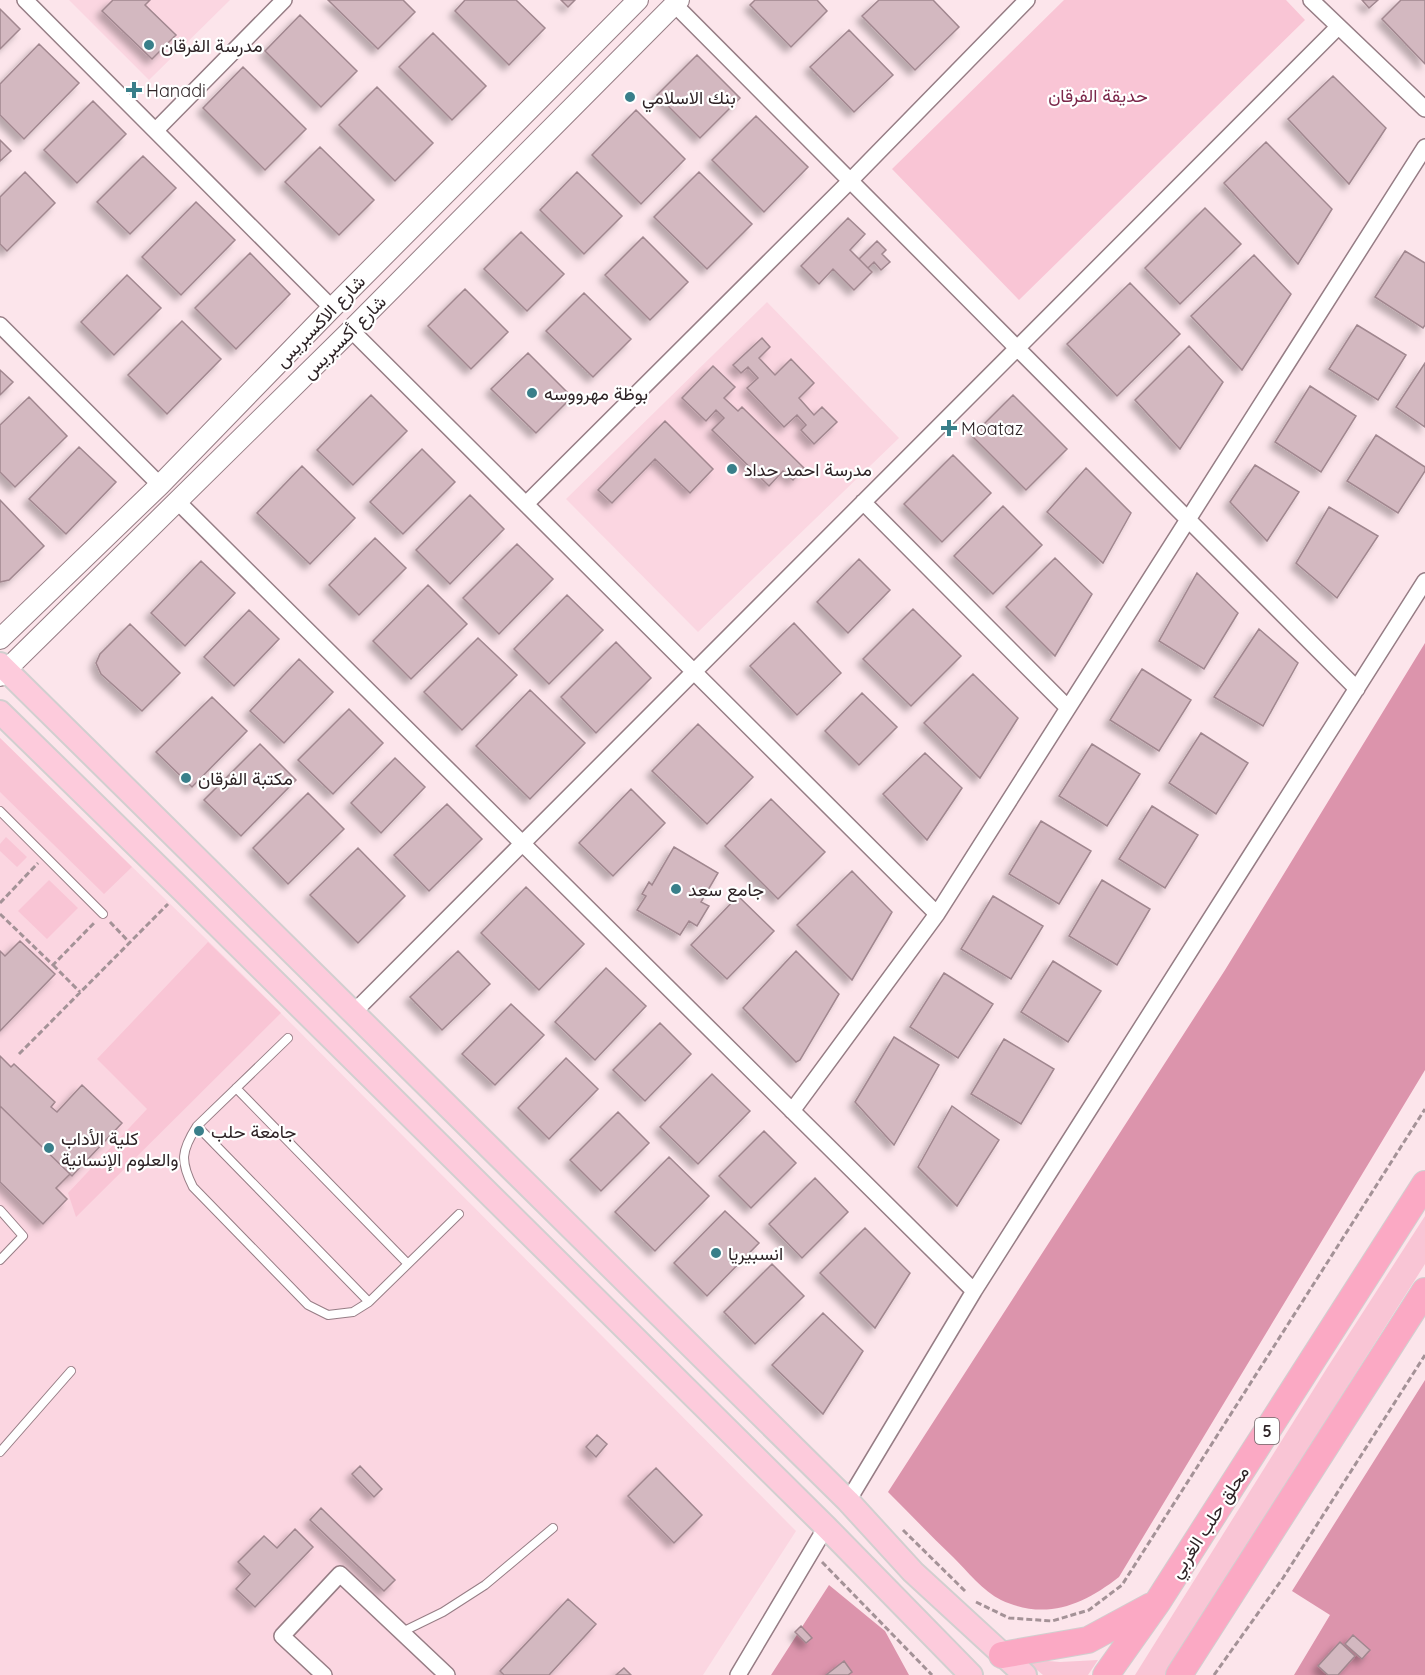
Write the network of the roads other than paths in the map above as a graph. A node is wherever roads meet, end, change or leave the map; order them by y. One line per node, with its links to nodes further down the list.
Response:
1 (25, 0): 9 (street)
2 (284, 0): 9 (street)
3 (638, 0): 12 (street, شارع الاكسبريس)
4 (1027, 0): 11 (street)
5 (1311, 0): 7 (street)
6 (677, 2): 11 (street); 14 (street, شارع أكسبريس)
7 (1338, 27): 8 (street); 15 (street)
8 (1425, 109)
9 (156, 130): 12 (street)
10 (1425, 147): 20 (street)
11 (850, 181): 15 (street); 19 (street)
12 (332, 308): 16 (street, شارع الاكسبريس)
13 (0, 325): 16 (street)
14 (351, 330): 17 (street, شارع أكسبريس); 19 (street)
15 (1017, 348): 18 (street); 20 (street)
16 (160, 485): 22 (street, شارع الاكسبريس)
17 (178, 502): 23 (street, شارع أكسبريس); 29 (street)
18 (863, 502): 24 (street); 26 (street)
19 (526, 504): 24 (street)
20 (1187, 519): 25 (street); 26 (street)
21 (1425, 581): 25 (street)
22 (0, 639)
23 (2, 670): 32 (main road)
24 (694, 671): 29 (street); 31 (street)
25 (1357, 689): 42 (street)
26 (1068, 708): 31 (street)
27 (0, 712): 48 (main road)
28 (0, 811): 30 (lane)
29 (522, 843): 32 (street); 35 (street)
30 (103, 914)
31 (937, 914): 35 (street)
32 (352, 1013): 47 (main road)
33 (288, 1038): 34 (lane)
34 (236, 1088): 36 (lane); 41 (lane)
35 (792, 1112): 42 (street)
36 (197, 1126): 44 (lane); 44 (lane)
37 (1425, 1184): 50 (highway, محلق حلب الغربي / 5)
38 (0, 1210): 40 (lane)
39 (459, 1214): 41 (lane)
40 (0, 1260)
41 (408, 1264): 44 (lane)
42 (974, 1291): 47 (street)
43 (1425, 1291): 53 (highway)
44 (369, 1302)
45 (71, 1371): 46 (lane)
46 (0, 1452)
47 (848, 1501): 52 (main road)
48 (826, 1527): 56 (street); 57 (main road)
49 (553, 1528): 51 (lane)
50 (1157, 1603): 52 (highway); 59 (highway, محلق حلب الغربي / 5)
51 (402, 1632): 54 (street); 55 (street)
52 (1002, 1655): 58 (main road)
53 (1191, 1664): 60 (highway)
54 (324, 1675)
55 (447, 1675)
56 (738, 1675)
57 (971, 1675)
58 (1025, 1675)
59 (1106, 1675)
60 (1179, 1675)

